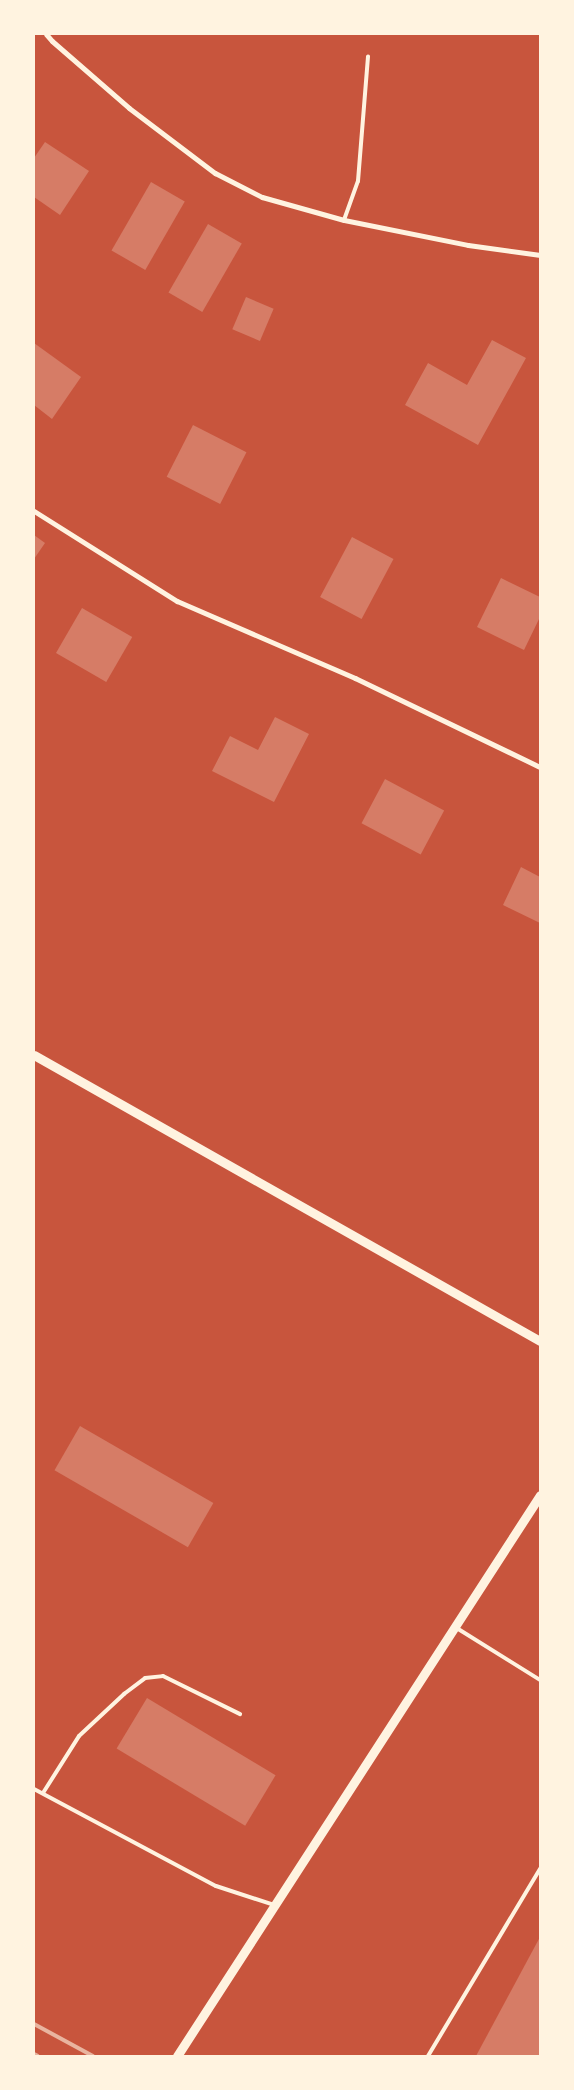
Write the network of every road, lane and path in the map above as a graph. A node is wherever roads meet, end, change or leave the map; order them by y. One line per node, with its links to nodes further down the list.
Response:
1 (46, 34): 3 (street)
2 (368, 56): 3 (lane)
3 (344, 220): 4 (street)
4 (540, 256)
5 (34, 511): 6 (street)
6 (540, 767)
7 (34, 1055): 8 (street)
8 (540, 1342)
9 (540, 1495): 10 (street)
10 (455, 1627): 11 (lane); 16 (street)
11 (540, 1680)
12 (240, 1714): 14 (lane)
13 (34, 1789): 14 (lane)
14 (42, 1793): 16 (lane)
15 (540, 1869): 18 (lane)
16 (275, 1905): 17 (street)
17 (177, 2056)
18 (428, 2056)

